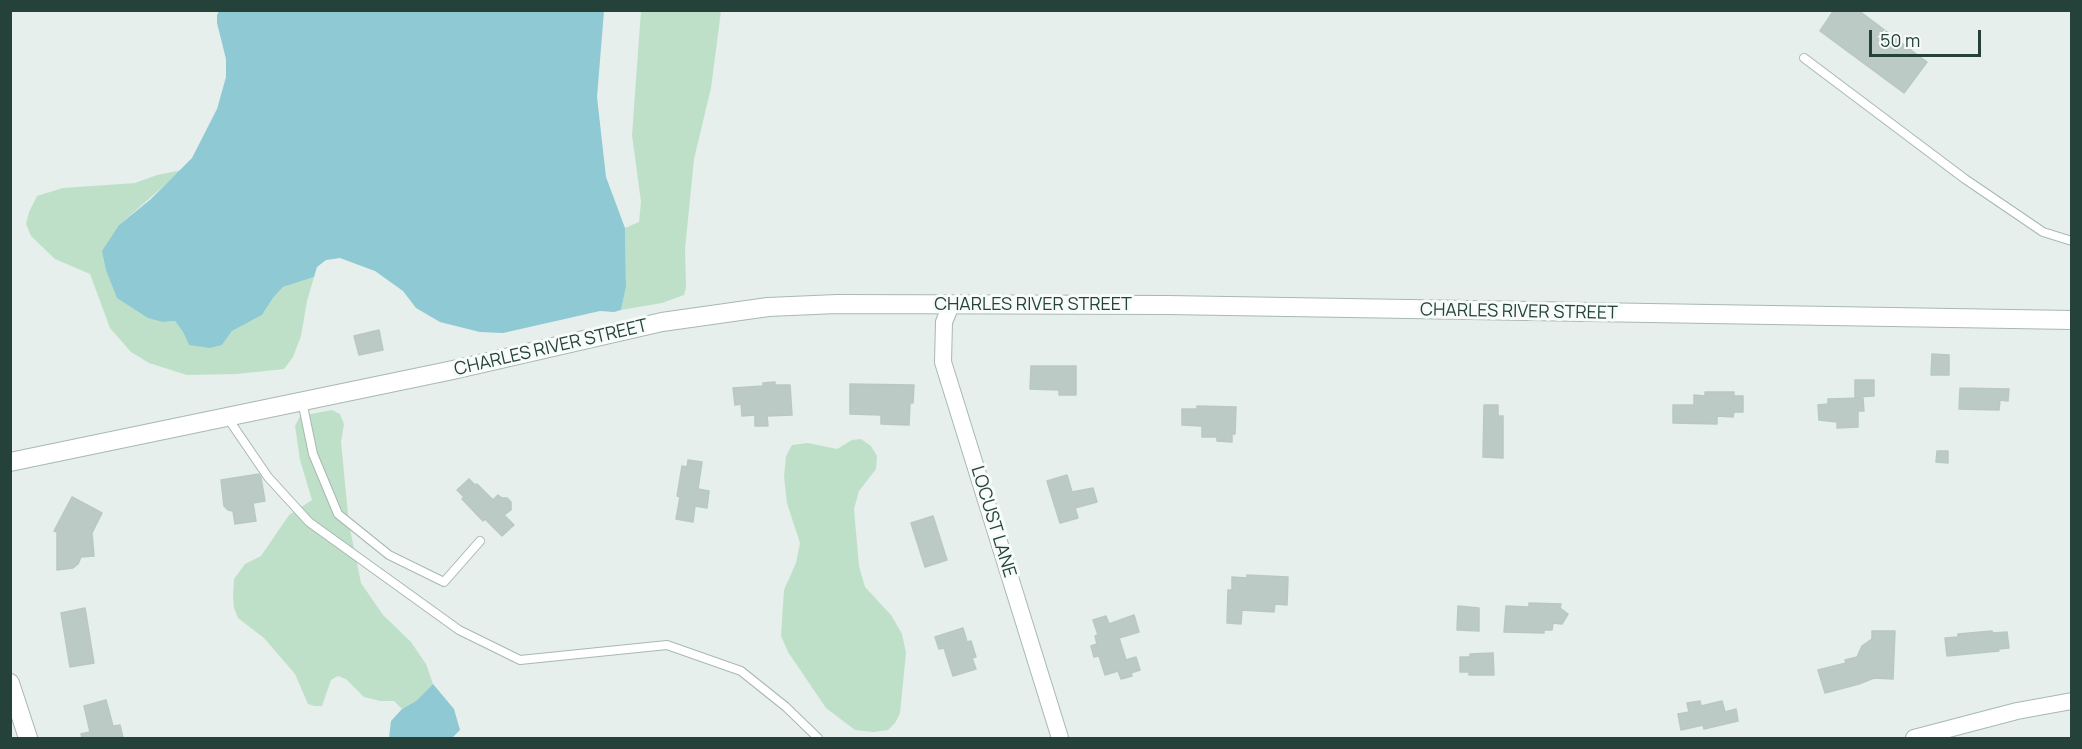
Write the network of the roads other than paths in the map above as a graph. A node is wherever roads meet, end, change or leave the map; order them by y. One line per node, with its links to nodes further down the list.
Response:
1 (1804, 58): 2 (lane)
2 (2072, 241)
3 (951, 305): 4 (street, CHARLES RIVER STREET); 5 (street, CHARLES RIVER STREET); 13 (street, LOCUST LANE)
4 (2072, 320)
5 (302, 401): 6 (street, CHARLES RIVER STREET); 8 (lane)
6 (227, 417): 7 (street, CHARLES RIVER STREET); 12 (lane)
7 (10, 462)
8 (480, 541)
9 (10, 683): 11 (street)
10 (2072, 701): 14 (street)
11 (28, 738)
12 (818, 738)
13 (1060, 738)
14 (1914, 738)

